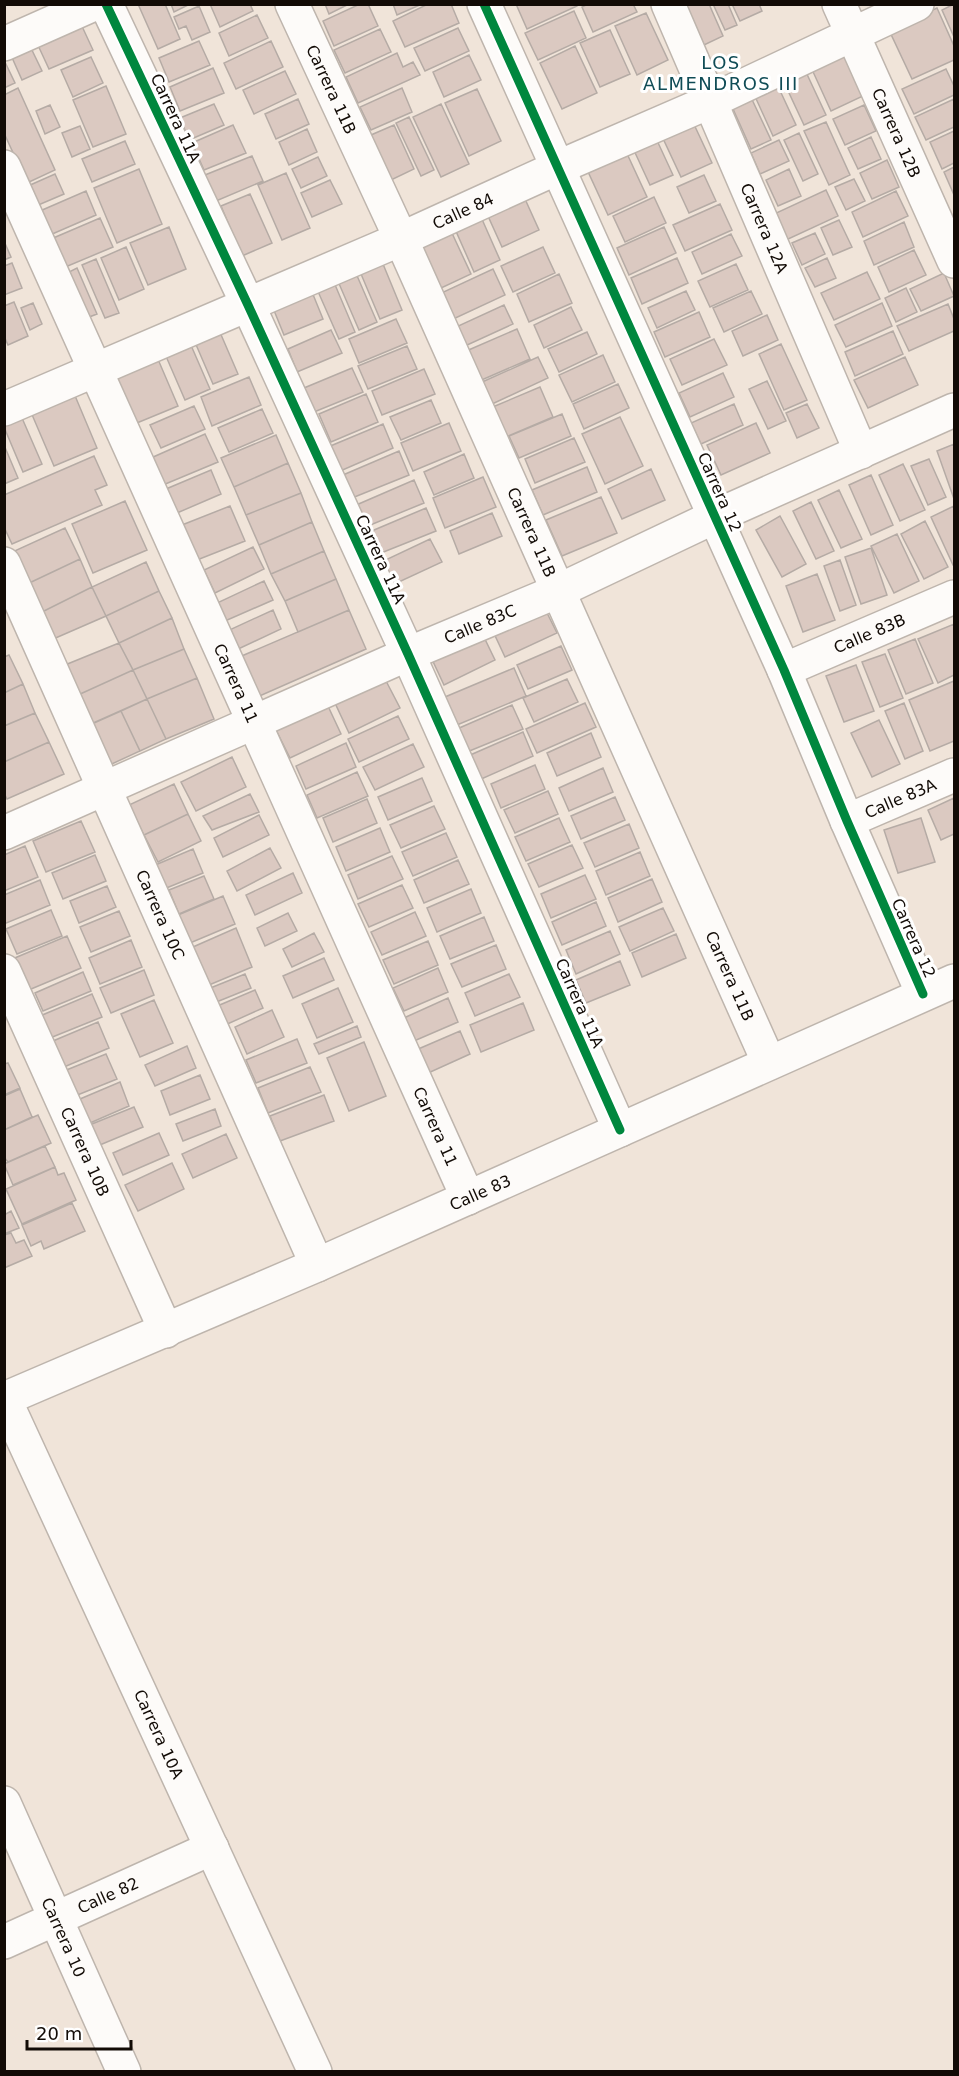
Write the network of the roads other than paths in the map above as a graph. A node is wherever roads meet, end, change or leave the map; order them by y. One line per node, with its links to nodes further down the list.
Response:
1 (94, 4): 9 (street)
2 (106, 4): 15 (street, Carrera 11A)
3 (292, 4): 13 (street, Carrera 11B)
4 (484, 4): 12 (street, Carrera 12)
5 (668, 4): 10 (street, Carrera 12A)
6 (839, 4): 8 (street, Carrera 12B)
7 (917, 4): 8 (street, Calle 84)
8 (852, 35): 10 (street, Calle 84); 14 (street, Carrera 12B)
9 (4, 44)
10 (709, 102): 12 (street, Calle 84); 19 (street, Carrera 12A)
11 (4, 167): 16 (street, Carrera 11)
12 (559, 167): 13 (street, Calle 84); 20 (street, Carrera 12)
13 (401, 239): 15 (street, Calle 84); 22 (street, Carrera 11B)
14 (954, 261)
15 (248, 305): 16 (street, Calle 84); 24 (street, Carrera 11A)
16 (96, 369): 17 (street, Calle 84); 26 (street, Carrera 11)
17 (4, 409)
18 (954, 410): 19 (street, Calle 83C)
19 (861, 452): 20 (street, Calle 83C)
20 (714, 517): 22 (street, Calle 83C); 25 (street, Carrera 12)
21 (4, 564): 28 (street, Carrera 10C)
22 (558, 591): 24 (street, Calle 83C); 34 (street, Carrera 11B)
23 (954, 597): 25 (street, Calle 83B)
24 (408, 654): 26 (street, Calle 83C); 35 (street, Carrera 11A)
25 (784, 670): 29 (street, Carrera 12)
26 (254, 722): 28 (street, Calle 83C); 36 (street, Carrera 11)
27 (954, 775): 29 (street, Calle 83A)
28 (104, 789): 30 (street, Calle 83C); 37 (street, Carrera 10C)
29 (847, 821): 33 (street, Carrera 12)
30 (4, 833)
31 (4, 971): 38 (street, Carrera 10B)
32 (954, 981): 33 (street, Calle 83)
33 (923, 994): 34 (street, Calle 83)
34 (769, 1064): 35 (street, Calle 83)
35 (620, 1130): 36 (street, Calle 83)
36 (468, 1198): 37 (street, Calle 83)
37 (317, 1265): 38 (street, Calle 83)
38 (166, 1331): 39 (street, Calle 83)
39 (5, 1398): 41 (street, Carrera 10A)
40 (4, 1803): 42 (street, Carrera 10)
41 (212, 1848): 42 (street, Calle 82); 45 (street, Carrera 10A)
42 (57, 1919): 43 (street, Calle 82); 44 (street, Carrera 10)
43 (4, 1942)
44 (124, 2072)
45 (315, 2072)

